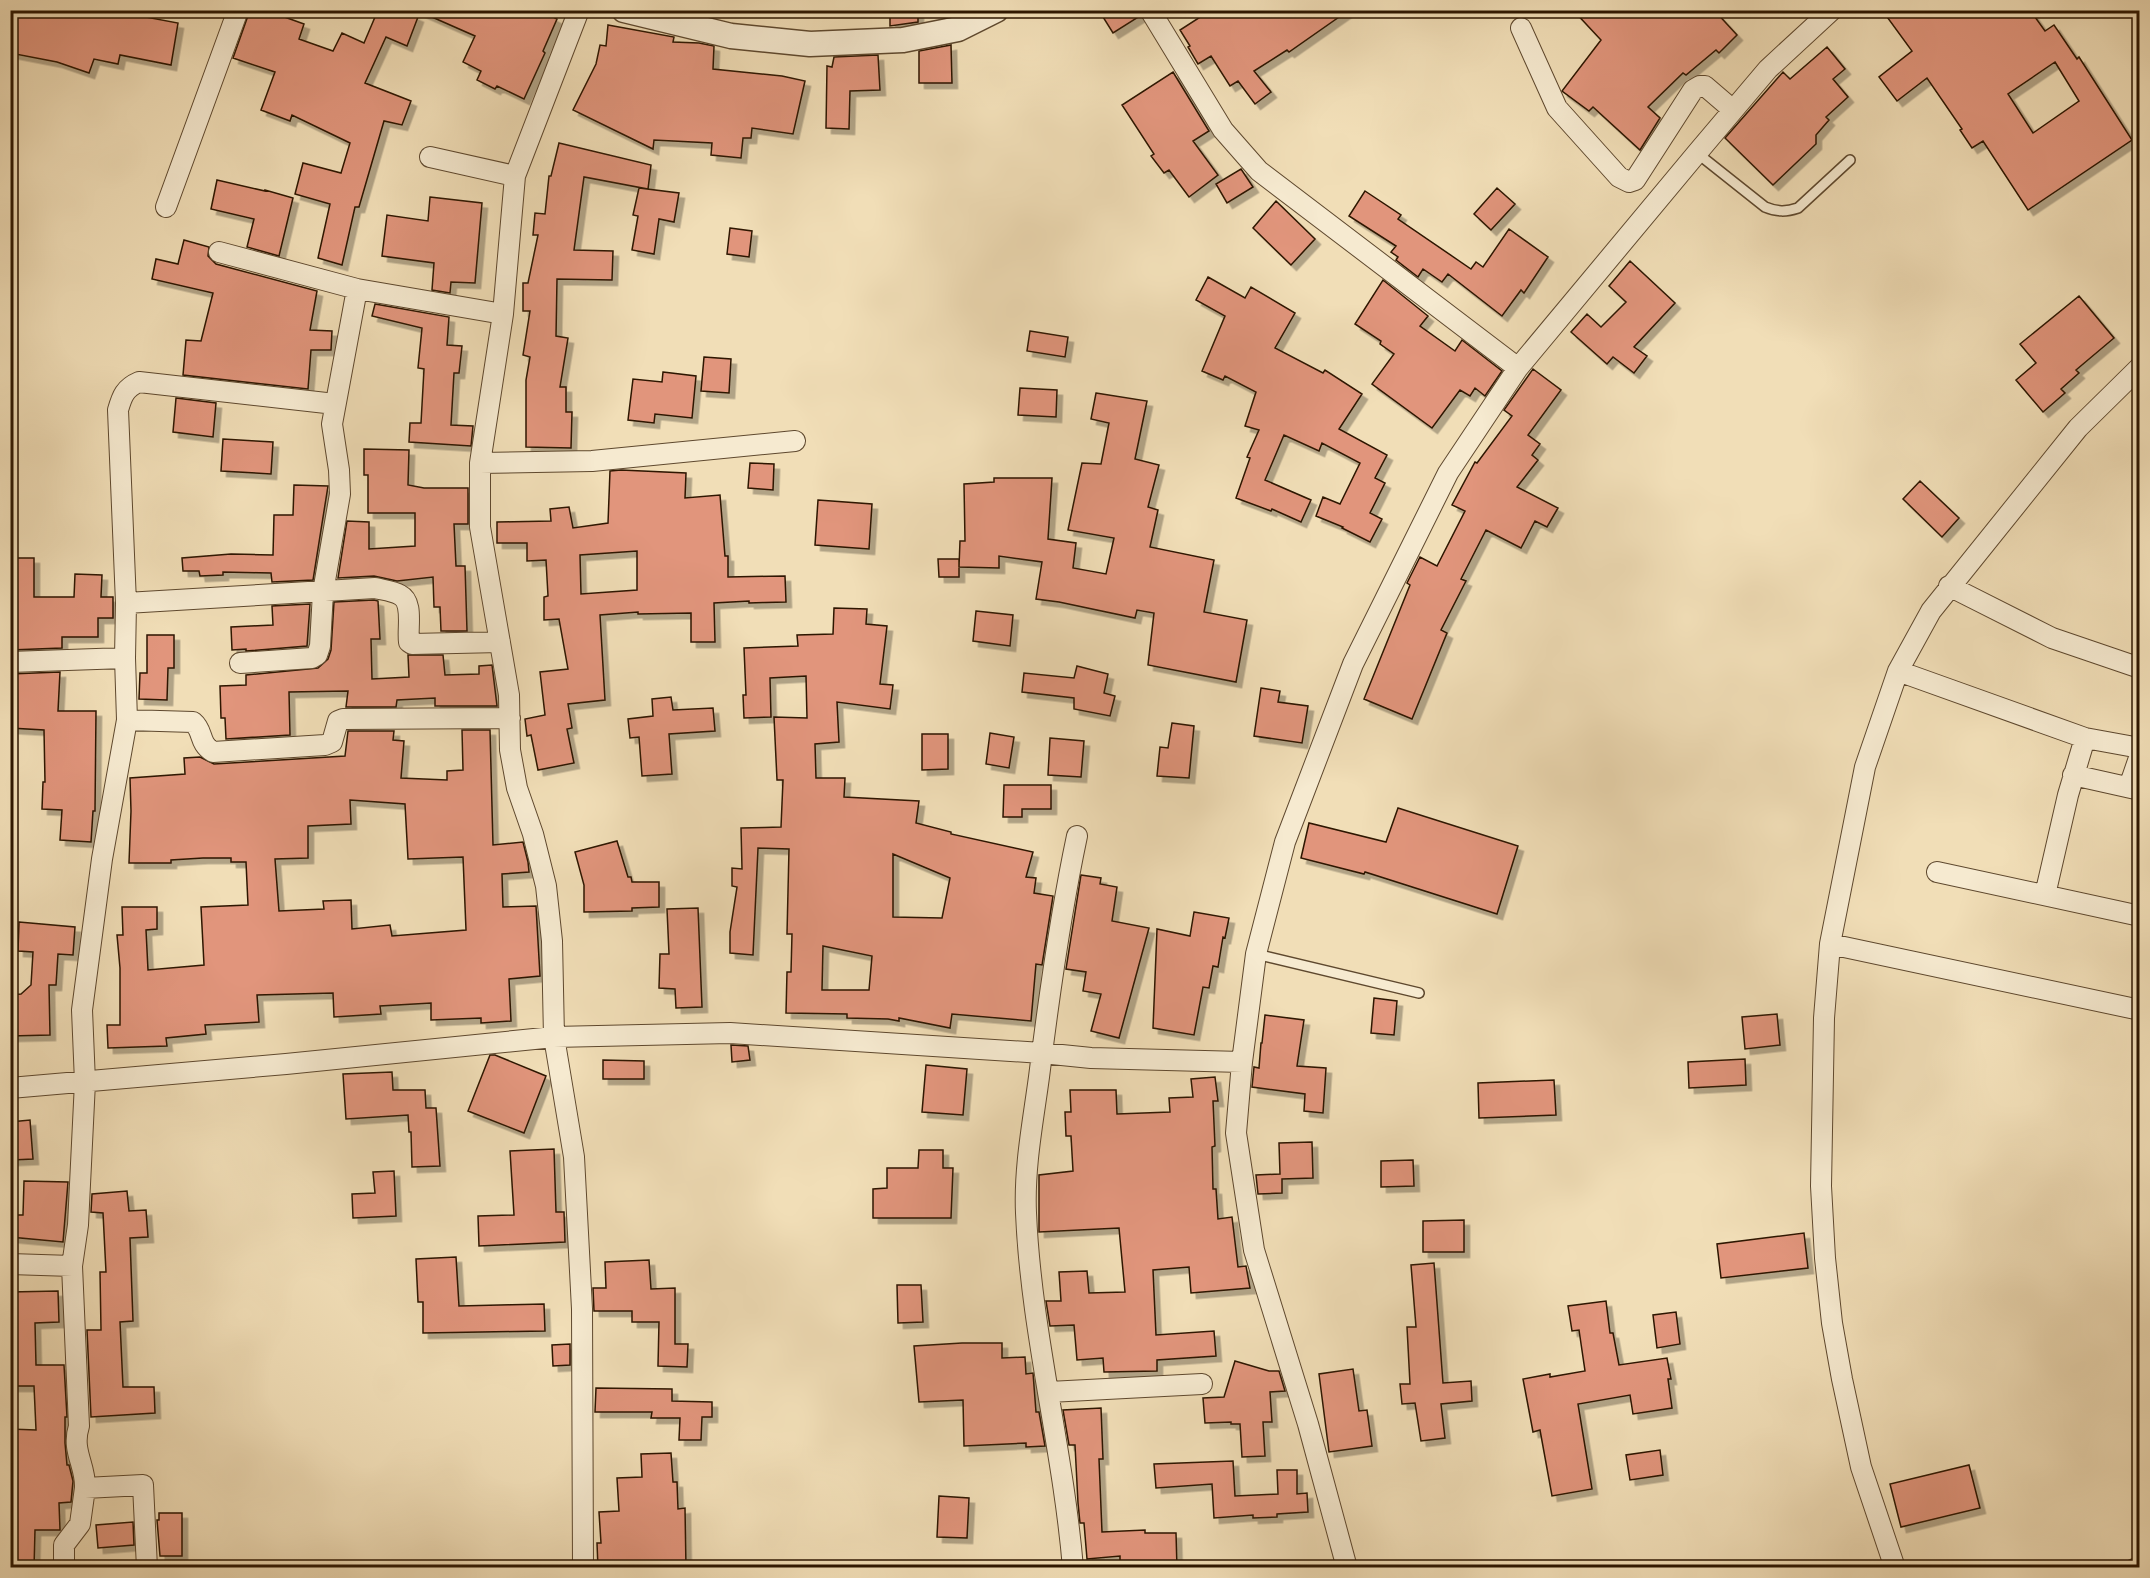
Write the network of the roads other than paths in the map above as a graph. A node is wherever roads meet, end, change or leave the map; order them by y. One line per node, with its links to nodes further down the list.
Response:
1 (238, 10): 13 (street)
2 (579, 10): 12 (street)
3 (996, 10): 6 (street)
4 (1150, 10): 18 (street)
5 (1832, 10): 8 (street)
6 (635, 11)
7 (1521, 28): 8 (street)
8 (1733, 110): 9 (street)
9 (1697, 153): 11 (lane); 18 (street)
10 (430, 157): 12 (street)
11 (1850, 160)
12 (515, 176): 16 (street)
13 (166, 207)
14 (219, 252): 15 (street)
15 (357, 289): 16 (street); 19 (street)
16 (503, 314): 21 (street)
17 (2139, 367): 22 (street)
18 (1518, 368): 43 (street)
19 (335, 404): 23 (street); 24 (street)
20 (795, 441): 21 (street)
21 (480, 463): 25 (street)
22 (1949, 586): 29 (street); 30 (street)
23 (323, 592): 24 (street); 25 (street); 28 (street)
24 (126, 603): 26 (street)
25 (500, 642): 31 (street)
26 (125, 658): 27 (street); 32 (street)
27 (10, 662)
28 (240, 663)
29 (2139, 668)
30 (1898, 671): 33 (street); 42 (street)
31 (510, 718): 32 (street); 46 (street)
32 (127, 720): 49 (street)
33 (2085, 738): 34 (street); 36 (street)
34 (2139, 748)
35 (2139, 755): 37 (street)
36 (2073, 775): 37 (street); 40 (street)
37 (2134, 789)
38 (1077, 836): 47 (street)
39 (1937, 872): 40 (street)
40 (2045, 895): 41 (street)
41 (2139, 916)
42 (1830, 944): 45 (street); 62 (street)
43 (1256, 954): 44 (lane); 48 (street)
44 (1419, 993)
45 (2139, 1010)
46 (554, 1036): 47 (street); 49 (street); 59 (street)
47 (1042, 1053): 48 (street); 54 (street)
48 (1242, 1062): 61 (street)
49 (85, 1082): 50 (street); 52 (street)
50 (10, 1088)
51 (10, 1264): 52 (street)
52 (72, 1266): 55 (street)
53 (1202, 1384): 54 (street)
54 (1049, 1392): 60 (street)
55 (85, 1488): 57 (street); 58 (street)
56 (2139, 1561): 63 (lane)
57 (64, 1568)
58 (147, 1568)
59 (583, 1568)
60 (1073, 1568)
61 (1347, 1568)
62 (1895, 1568)
63 (2125, 1568)

